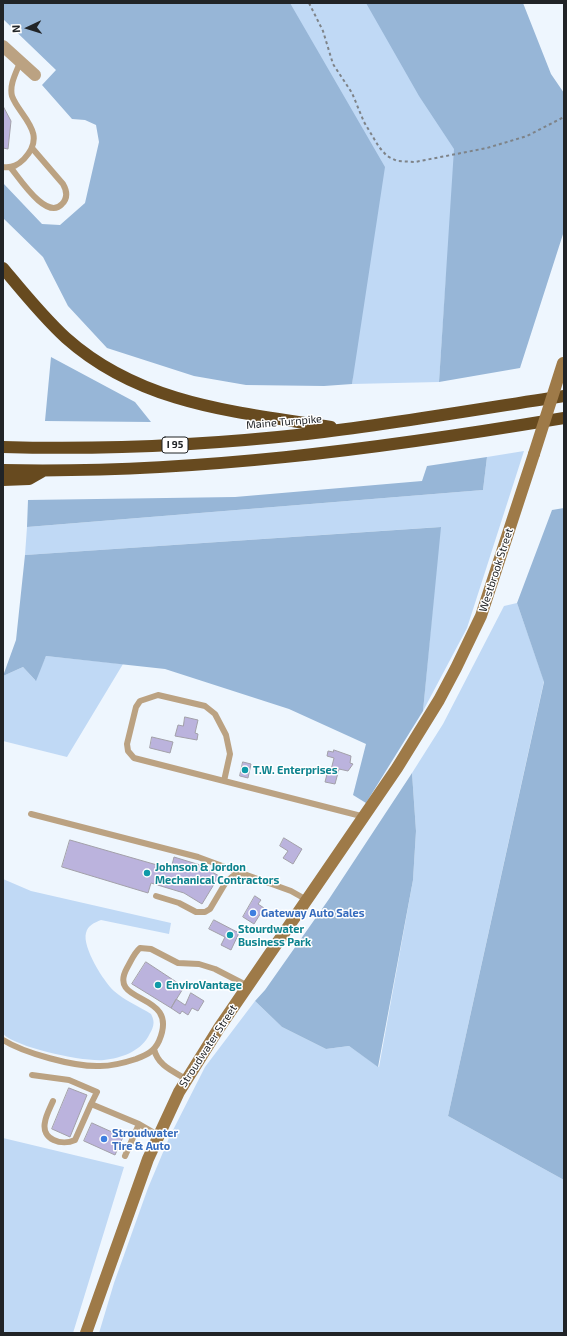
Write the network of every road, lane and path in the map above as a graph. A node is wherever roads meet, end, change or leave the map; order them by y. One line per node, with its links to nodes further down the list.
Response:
1 (309, 3): 5 (path)
2 (3, 46): 3 (street)
3 (21, 60): 4 (street); 6 (lane)
4 (35, 75)
5 (564, 117)
6 (32, 148): 8 (lane); 8 (lane)
7 (3, 167): 8 (lane)
8 (11, 168)
9 (3, 268): 13 (highway)
10 (563, 361): 18 (main road, Westbrook Street, bridge)
11 (564, 396): 13 (highway, Maine Turnpike / I 95)
12 (564, 418): 16 (highway, I 95)
13 (346, 429): 14 (highway, Maine Turnpike / I 95)
14 (3, 447)
15 (3, 470): 16 (highway, I 95)
16 (43, 471): 17 (highway)
17 (3, 480)
18 (398, 768): 21 (main road, Stroudwater Street)
19 (224, 781): 19 (lane); 21 (lane)
20 (31, 814): 22 (lane)
21 (365, 817): 24 (main road, Stroudwater Street)
22 (244, 874): 23 (lane); 24 (lane)
23 (156, 896)
24 (307, 900): 25 (main road, Stroudwater Street)
25 (248, 986): 27 (lane); 29 (main road, Stroudwater Street)
26 (3, 1040): 27 (lane)
27 (154, 1049): 29 (lane)
28 (32, 1074): 31 (lane)
29 (186, 1079): 33 (main road, Stroudwater Street)
30 (53, 1101): 31 (lane)
31 (91, 1104): 32 (lane)
32 (139, 1124): 33 (lane); 34 (lane)
33 (158, 1135): 35 (main road, Stroudwater Street)
34 (125, 1156)
35 (86, 1333)

